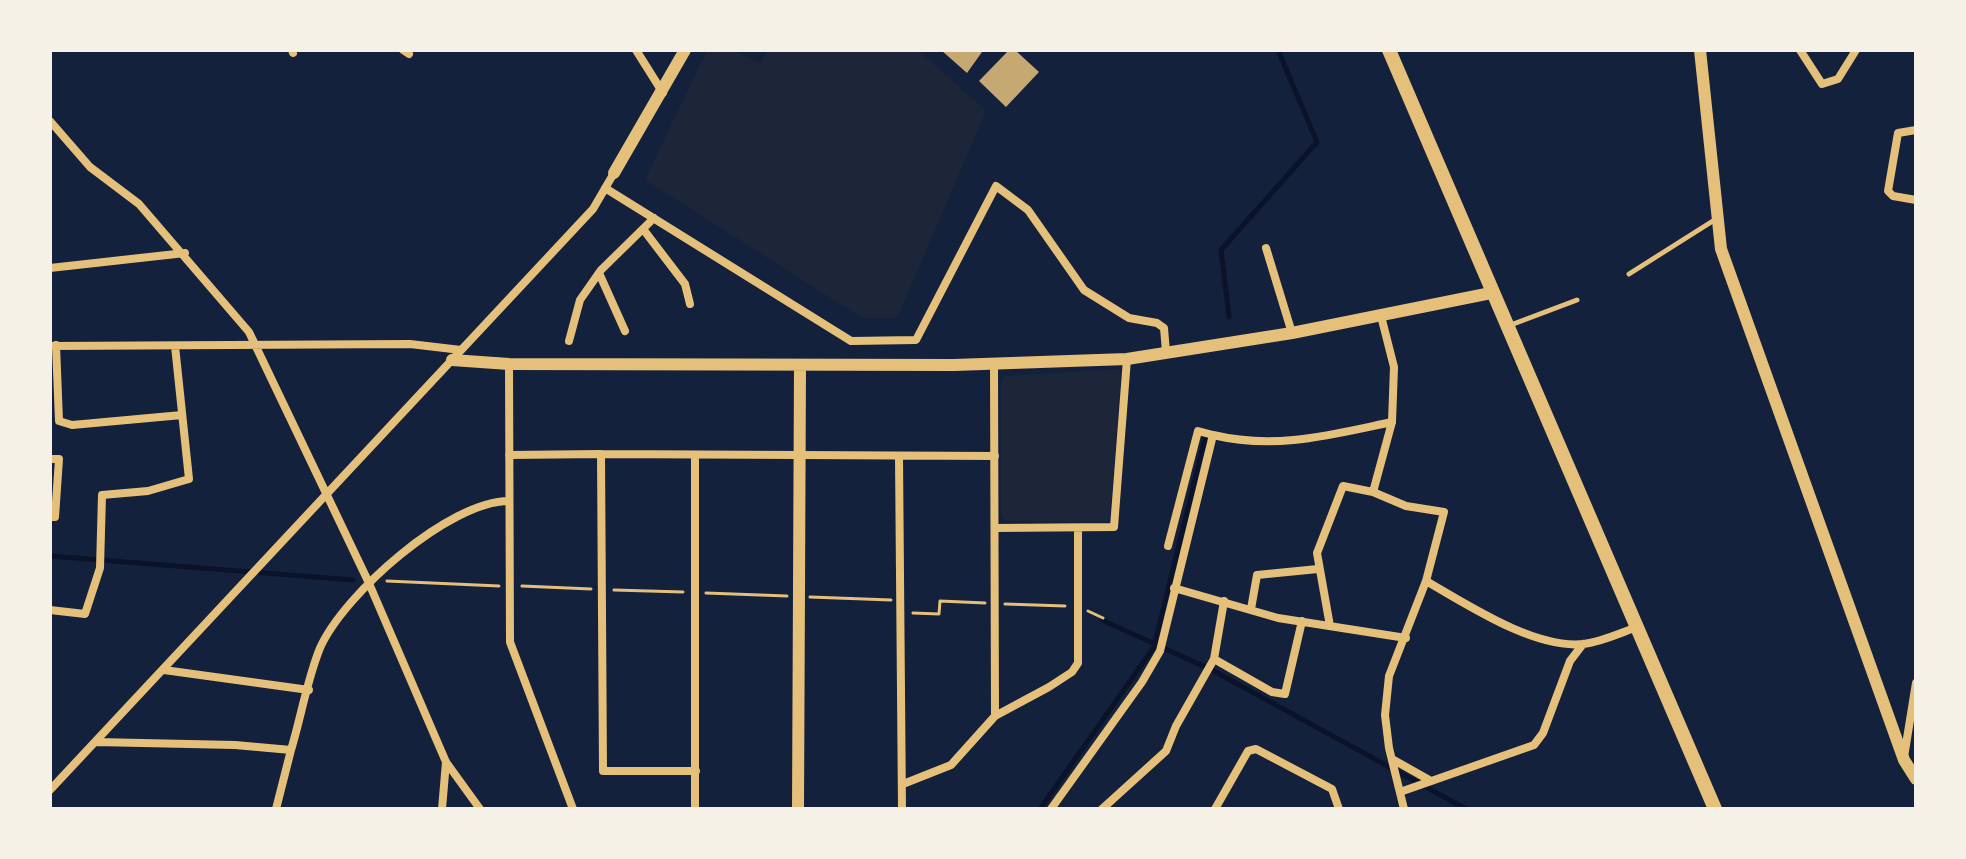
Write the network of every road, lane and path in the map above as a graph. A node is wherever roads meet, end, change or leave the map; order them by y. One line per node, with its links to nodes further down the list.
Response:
1 (636, 50): 7 (street)
2 (685, 50): 7 (street)
3 (1389, 50): 21 (main road)
4 (1700, 50): 14 (street)
5 (1800, 50): 6 (street)
6 (1856, 50)
7 (663, 93): 10 (street)
8 (50, 121): 17 (street)
9 (1916, 130): 12 (street)
10 (614, 173): 11 (street)
11 (605, 188): 13 (street); 33 (street)
12 (1916, 200)
13 (654, 218): 15 (street); 32 (street)
14 (1718, 218): 20 (lane); 82 (street)
15 (643, 229): 19 (street); 23 (street)
16 (1266, 248): 27 (street)
17 (185, 253): 18 (street); 31 (street)
18 (50, 268)
19 (599, 273): 26 (street); 28 (street)
20 (1629, 274)
21 (1491, 293): 24 (street); 25 (main road)
22 (1577, 300): 25 (lane)
23 (690, 304)
24 (1381, 316): 27 (street); 39 (street)
25 (1507, 327): 71 (main road)
26 (625, 331)
27 (1292, 333): 32 (street)
28 (569, 341)
29 (53, 346): 30 (street); 38 (street)
30 (175, 346): 31 (street); 38 (street)
31 (258, 347): 33 (street); 49 (street)
32 (1166, 352): 34 (street)
33 (457, 355): 35 (street); 49 (street)
34 (1127, 359): 36 (street); 53 (street)
35 (509, 364): 37 (street); 42 (street)
36 (994, 364): 37 (street); 45 (street)
37 (800, 365): 44 (street)
38 (182, 415): 68 (street)
39 (1392, 422): 40 (street); 48 (street)
40 (1209, 434): 54 (street); 55 (street)
41 (601, 454): 42 (street); 43 (street); 62 (street)
42 (509, 455): 50 (street)
43 (695, 456): 44 (street); 63 (street)
44 (798, 456): 46 (street); 64 (street)
45 (995, 456): 46 (street); 52 (street)
46 (899, 457): 65 (street)
47 (50, 459): 51 (street)
48 (1373, 492): 57 (street); 59 (street)
49 (325, 496): 58 (street); 75 (street)
50 (509, 501): 58 (street); 60 (street)
51 (50, 517)
52 (996, 528): 53 (street); 78 (street)
53 (1078, 529): 78 (street)
54 (1173, 534): 55 (street); 56 (street)
55 (1187, 538): 61 (street)
56 (1168, 546)
57 (1318, 569): 67 (street); 70 (street)
58 (368, 581): 60 (path); 77 (street); 83 (street)
59 (1426, 581): 72 (street); 73 (street)
60 (511, 586): 62 (path); 93 (street)
61 (1174, 588): 66 (street); 97 (street)
62 (602, 589): 63 (path); 84 (street)
63 (696, 593): 64 (path); 84 (street)
64 (800, 596): 65 (path); 95 (street)
65 (902, 600): 87 (street)
66 (1224, 601): 67 (street); 74 (street)
67 (1251, 609): 69 (street)
68 (50, 610)
69 (1302, 621): 70 (street); 74 (street)
70 (1330, 626): 72 (street)
71 (1637, 627): 73 (street); 102 (main road)
72 (1406, 638): 81 (street)
73 (1583, 644): 86 (street)
74 (1214, 659): 98 (street)
75 (164, 670): 77 (street); 79 (street)
76 (1916, 683): 82 (street)
77 (309, 690): 80 (street)
78 (995, 716): 87 (street)
79 (96, 742): 80 (street); 88 (street)
80 (291, 750): 90 (street)
81 (1392, 759): 86 (street); 89 (street)
82 (1904, 760): 85 (street)
83 (446, 762): 91 (street); 92 (street)
84 (696, 771): 94 (street)
85 (1916, 779)
86 (1431, 781): 89 (street)
87 (903, 784): 96 (street)
88 (50, 790)
89 (1400, 792): 101 (street)
90 (276, 809)
91 (442, 809)
92 (480, 809)
93 (573, 809)
94 (695, 809)
95 (798, 809)
96 (902, 809)
97 (1051, 809)
98 (1102, 809)
99 (1215, 809): 100 (street)
100 (1339, 809)
101 (1404, 809)
102 (1715, 809)

